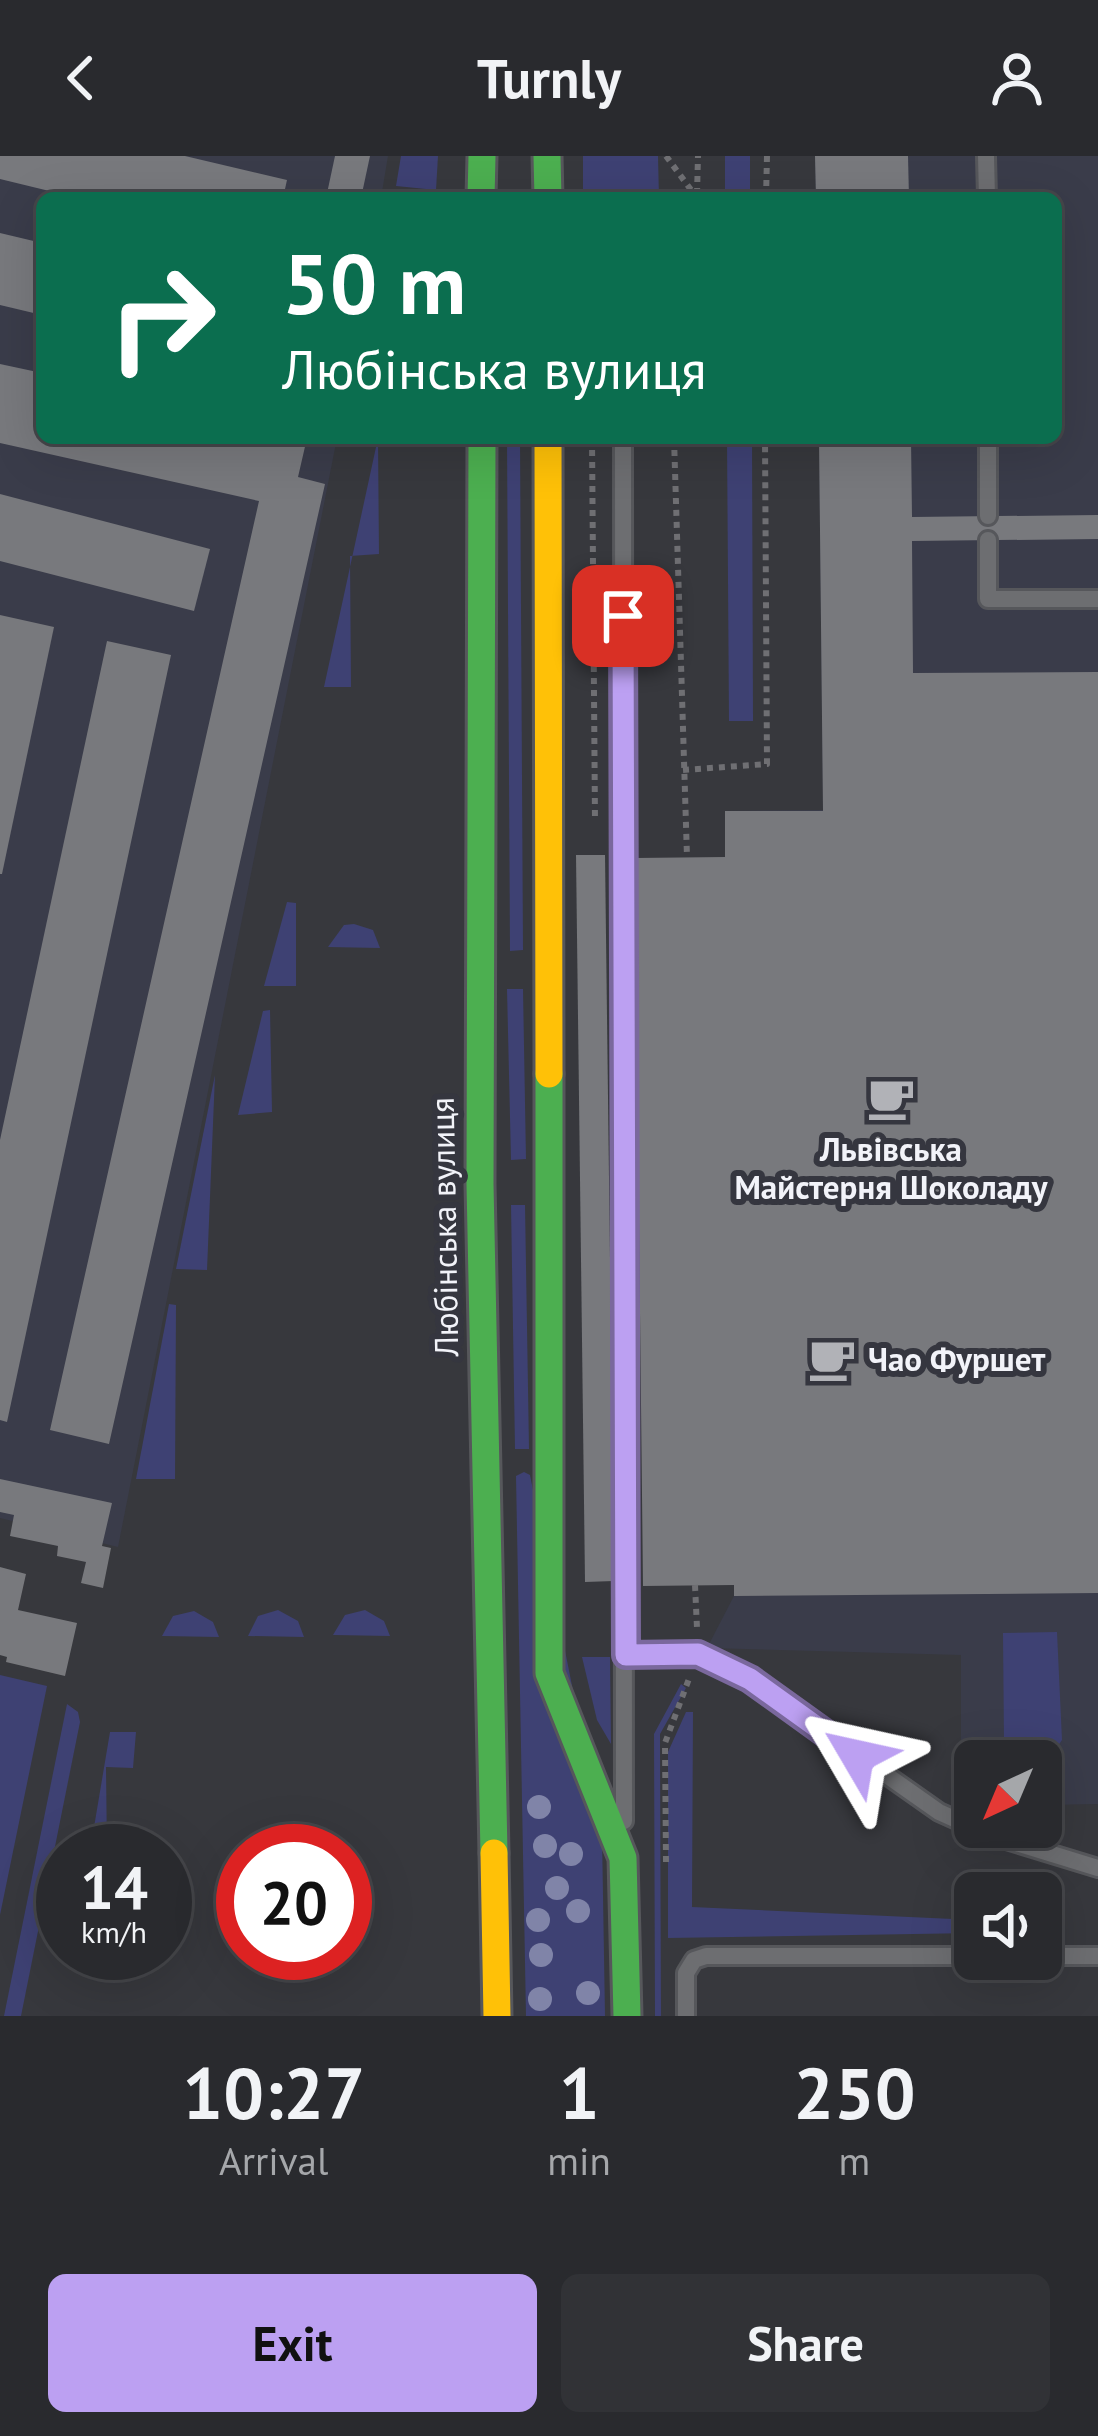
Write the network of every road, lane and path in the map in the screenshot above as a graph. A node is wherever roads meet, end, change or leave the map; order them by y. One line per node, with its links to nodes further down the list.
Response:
1 (482, 156): 7 (street)
2 (547, 156): 8 (street)
3 (666, 156): 9 (path)
4 (698, 156): 10 (path)
5 (766, 156): 11 (path)
6 (986, 156): 12 (lane)
7 (481, 192)
8 (548, 192)
9 (693, 192)
10 (697, 192)
11 (766, 192)
12 (987, 192)
13 (482, 444): 35 (street, Любінська вулиця)
14 (548, 444): 29 (street)
15 (592, 444): 24 (path)
16 (623, 444): 28 (lane)
17 (674, 444): 23 (path)
18 (765, 444): 23 (path)
19 (988, 444): 20 (lane)
20 (988, 516)
21 (988, 540): 22 (lane)
22 (1098, 599)
23 (683, 770): 25 (path)
24 (595, 832)
25 (687, 857)
26 (695, 1585): 27 (path)
27 (698, 1654): 28 (lane); 30 (lane); 31 (path)
28 (626, 1655): 29 (lane)
29 (623, 1858): 36 (street)
30 (1098, 1868)
31 (666, 1880)
32 (954, 1956): 37 (lane)
33 (1062, 1956): 34 (lane)
34 (1098, 1956)
35 (497, 2016)
36 (627, 2016)
37 (686, 2016)

